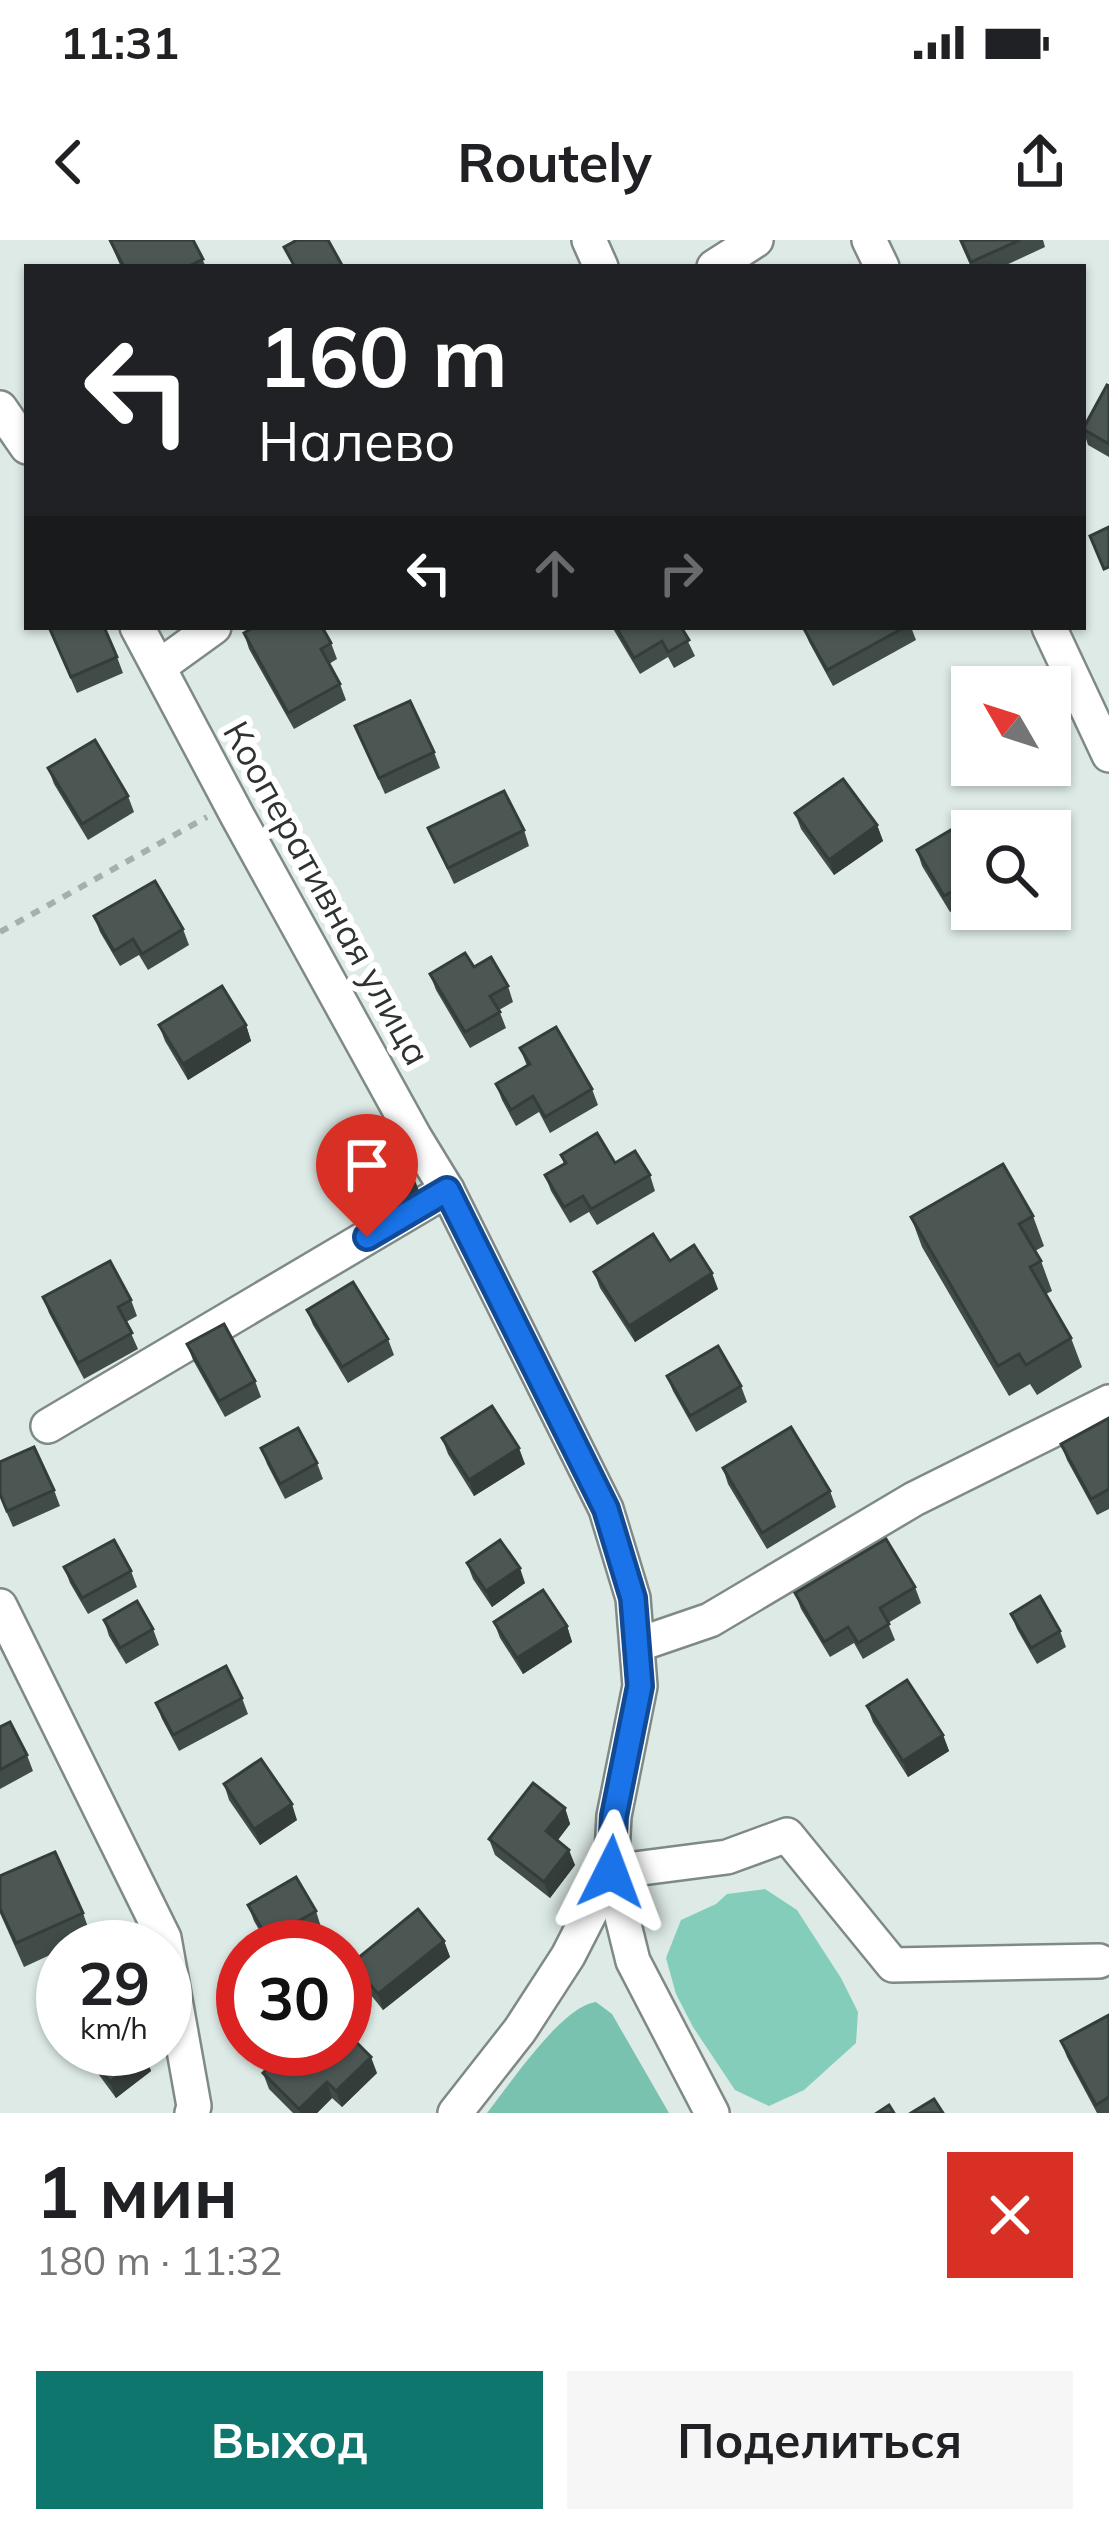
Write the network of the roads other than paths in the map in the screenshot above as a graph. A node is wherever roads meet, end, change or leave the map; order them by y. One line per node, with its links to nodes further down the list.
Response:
1 (756, 240): 2 (street)
2 (719, 264)
3 (0, 408): 4 (street)
4 (24, 443)
5 (139, 630): 8 (street, Кооперативная улица)
6 (210, 630): 8 (street)
7 (1050, 630): 9 (street)
8 (160, 666): 10 (street, Кооперативная улица)
9 (1109, 755)
10 (447, 1190): 12 (street); 14 (street, Кооперативная улица)
11 (1109, 1402): 14 (street)
12 (48, 1426)
13 (0, 1606): 17 (street)
14 (637, 1645): 15 (street, Кооперативная улица)
15 (611, 1872): 16 (street); 18 (street, Кооперативная улица); 19 (street)
16 (1099, 1961)
17 (192, 2113)
18 (455, 2113)
19 (712, 2113)

